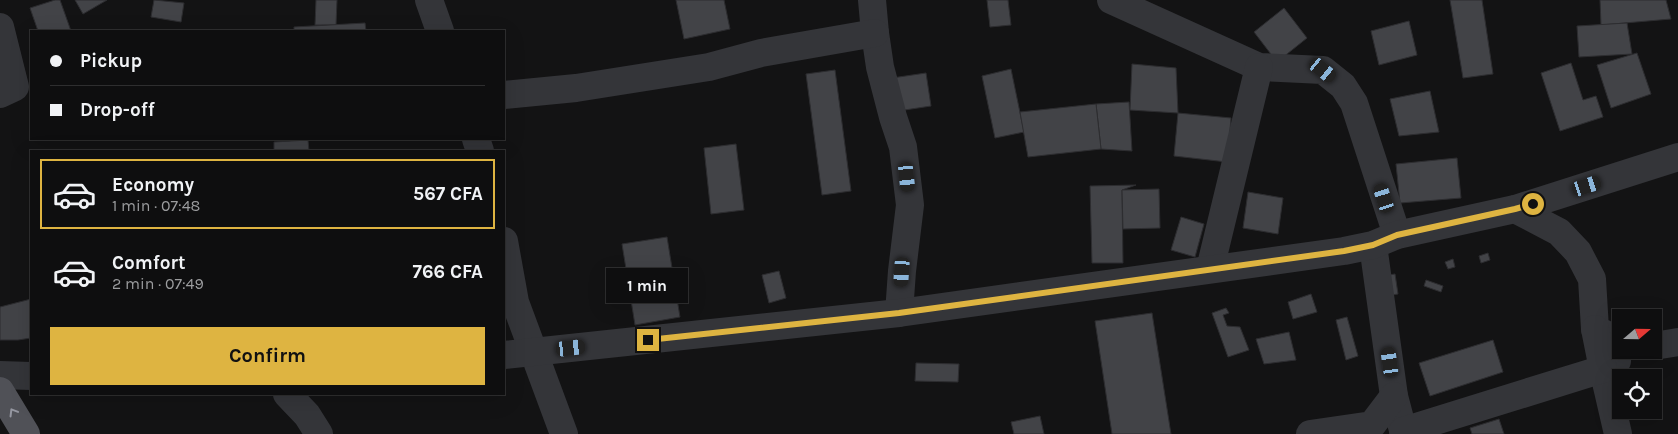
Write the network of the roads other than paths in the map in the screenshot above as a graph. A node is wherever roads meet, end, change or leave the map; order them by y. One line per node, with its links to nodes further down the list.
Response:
1 (428, 0): 5 (street)
2 (872, 0): 6 (street)
3 (1111, 0): 7 (street)
4 (0, 27): 8 (street)
5 (440, 30)
6 (875, 33): 9 (street); 15 (street)
7 (1259, 67): 12 (street); 14 (street)
8 (15, 87)
9 (505, 95)
10 (1678, 157): 11 (street)
11 (1515, 209): 12 (street); 16 (street)
12 (1385, 240): 14 (street); 28 (street)
13 (505, 247): 20 (street)
14 (1210, 269): 15 (street)
15 (899, 313): 20 (street)
16 (1595, 328): 17 (street); 23 (street)
17 (1612, 337)
18 (1678, 342): 19 (street)
19 (1662, 345)
20 (533, 352): 21 (street); 33 (street)
21 (505, 355)
22 (1621, 359): 23 (street)
23 (1603, 369): 30 (street); 35 (street)
24 (0, 375): 25 (street)
25 (30, 376)
26 (0, 391): 31 (main road, one-way to 26)
27 (288, 395): 32 (street)
28 (1394, 396): 29 (street); 30 (street)
29 (1370, 429): 34 (street)
30 (1403, 433)
31 (26, 434)
32 (319, 434)
33 (564, 434)
34 (1310, 434)
35 (1618, 434)

